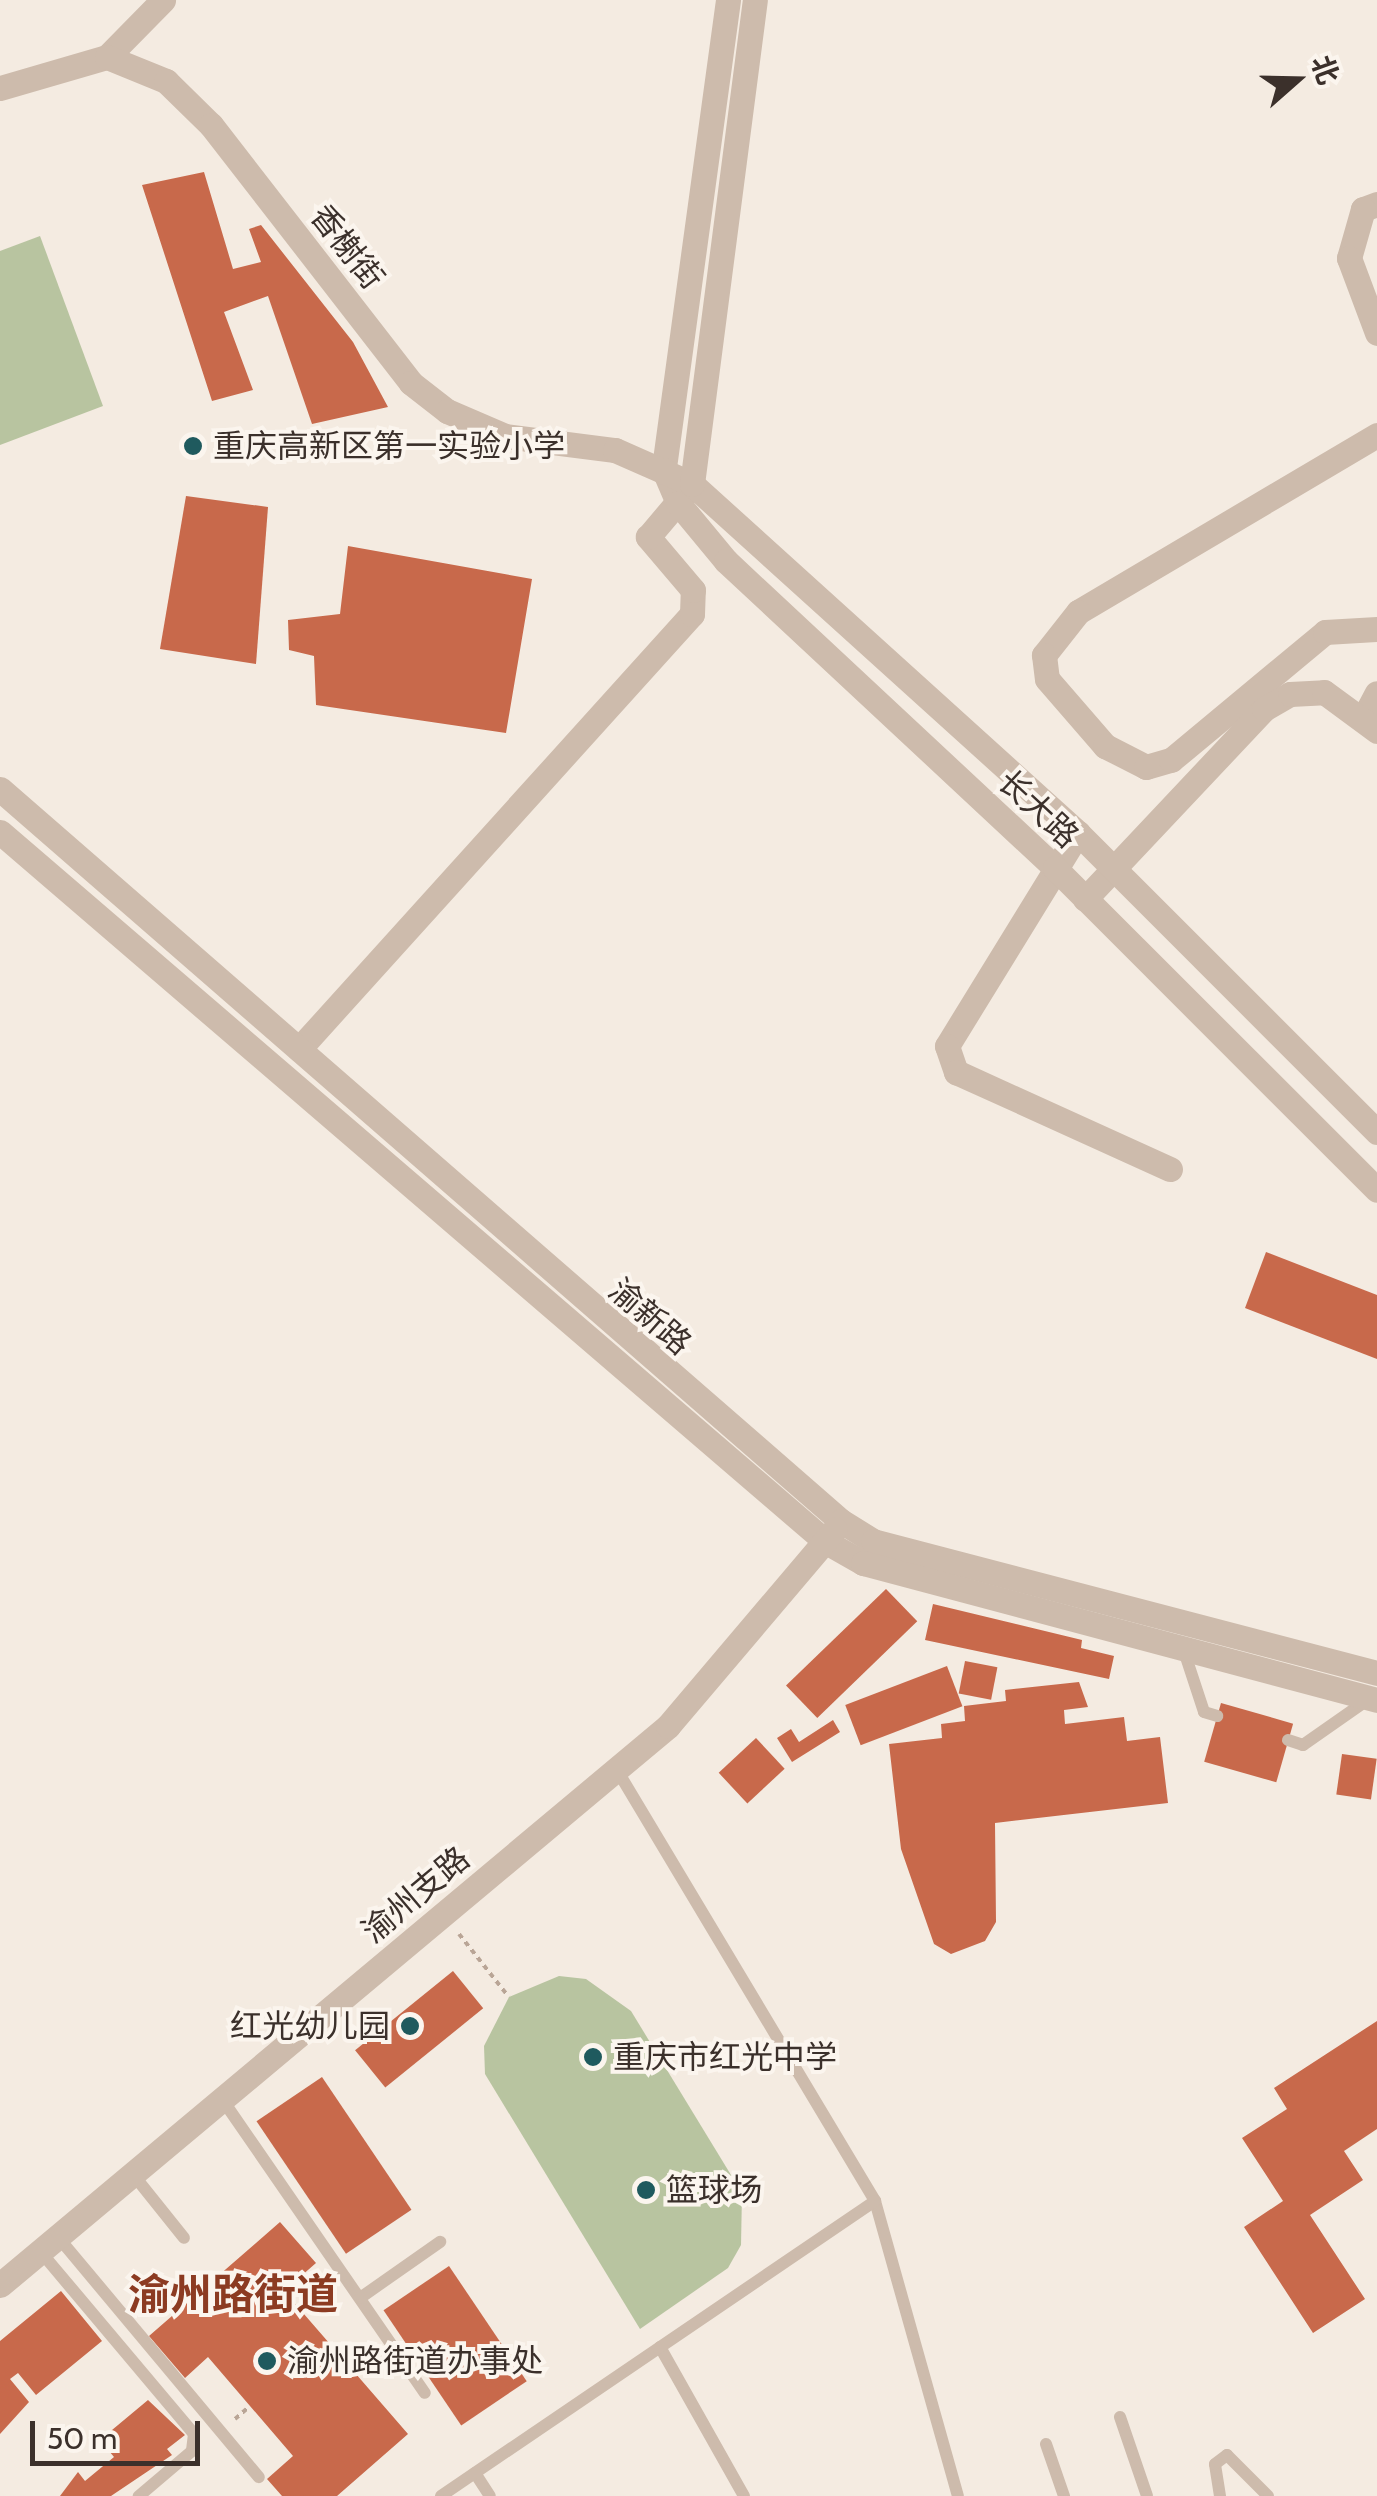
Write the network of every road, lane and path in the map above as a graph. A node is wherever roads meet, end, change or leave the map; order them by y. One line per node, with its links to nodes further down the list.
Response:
1 (163, 0): 4 (street)
2 (728, 0): 9 (street)
3 (755, 0): 10 (street)
4 (108, 57): 5 (street); 9 (street, 香榭街)
5 (0, 88)
6 (1377, 204): 7 (street)
7 (1377, 332)
8 (1375, 440): 11 (street)
9 (664, 470): 10 (street, 香榭街)
10 (685, 494): 16 (street, 长大路); 17 (street, 长大路); 20 (street)
11 (1377, 630)
12 (1377, 693): 13 (street)
13 (1370, 724): 18 (street)
14 (0, 789): 20 (street, 渝新路)
15 (0, 832): 24 (street, 渝新路)
16 (1078, 833): 17 (street); 18 (street, 长大路)
17 (1055, 868): 19 (street, 长大路); 22 (street)
18 (1114, 869): 19 (street); 21 (street, 长大路)
19 (1085, 898): 23 (street, 长大路)
20 (298, 1049): 24 (street, 渝新路)
21 (1377, 1132)
22 (1170, 1170)
23 (1377, 1190)
24 (833, 1532): 25 (street, 渝新路); 26 (street, 渝新路); 29 (street, 渝州支路)
25 (1183, 1648): 26 (street, 渝新路); 27 (lane)
26 (1375, 1690): 28 (lane)
27 (1218, 1716)
28 (1288, 1740)
29 (617, 1770): 30 (street, 渝州支路); 34 (lane)
30 (443, 1914): 31 (path); 32 (street, 渝州支路)
31 (509, 1998)
32 (222, 2099): 33 (street, 渝州支路); 39 (lane)
33 (132, 2174): 35 (lane); 37 (street, 渝州支路)
34 (875, 2201): 40 (lane); 50 (lane)
35 (184, 2238)
36 (440, 2242): 39 (lane)
37 (49, 2244): 38 (street, 渝州支路); 45 (lane); 46 (lane)
38 (0, 2285)
39 (360, 2298): 41 (lane)
40 (660, 2347): 44 (lane); 49 (lane)
41 (425, 2393)
42 (1120, 2418): 52 (lane)
43 (1046, 2444): 51 (lane)
44 (475, 2473): 47 (lane); 48 (lane)
45 (259, 2477)
46 (139, 2496)
47 (440, 2496)
48 (490, 2496)
49 (744, 2496)
50 (958, 2496)
51 (1064, 2496)
52 (1147, 2496)
53 (1220, 2496): 54 (lane)
54 (1268, 2496)

